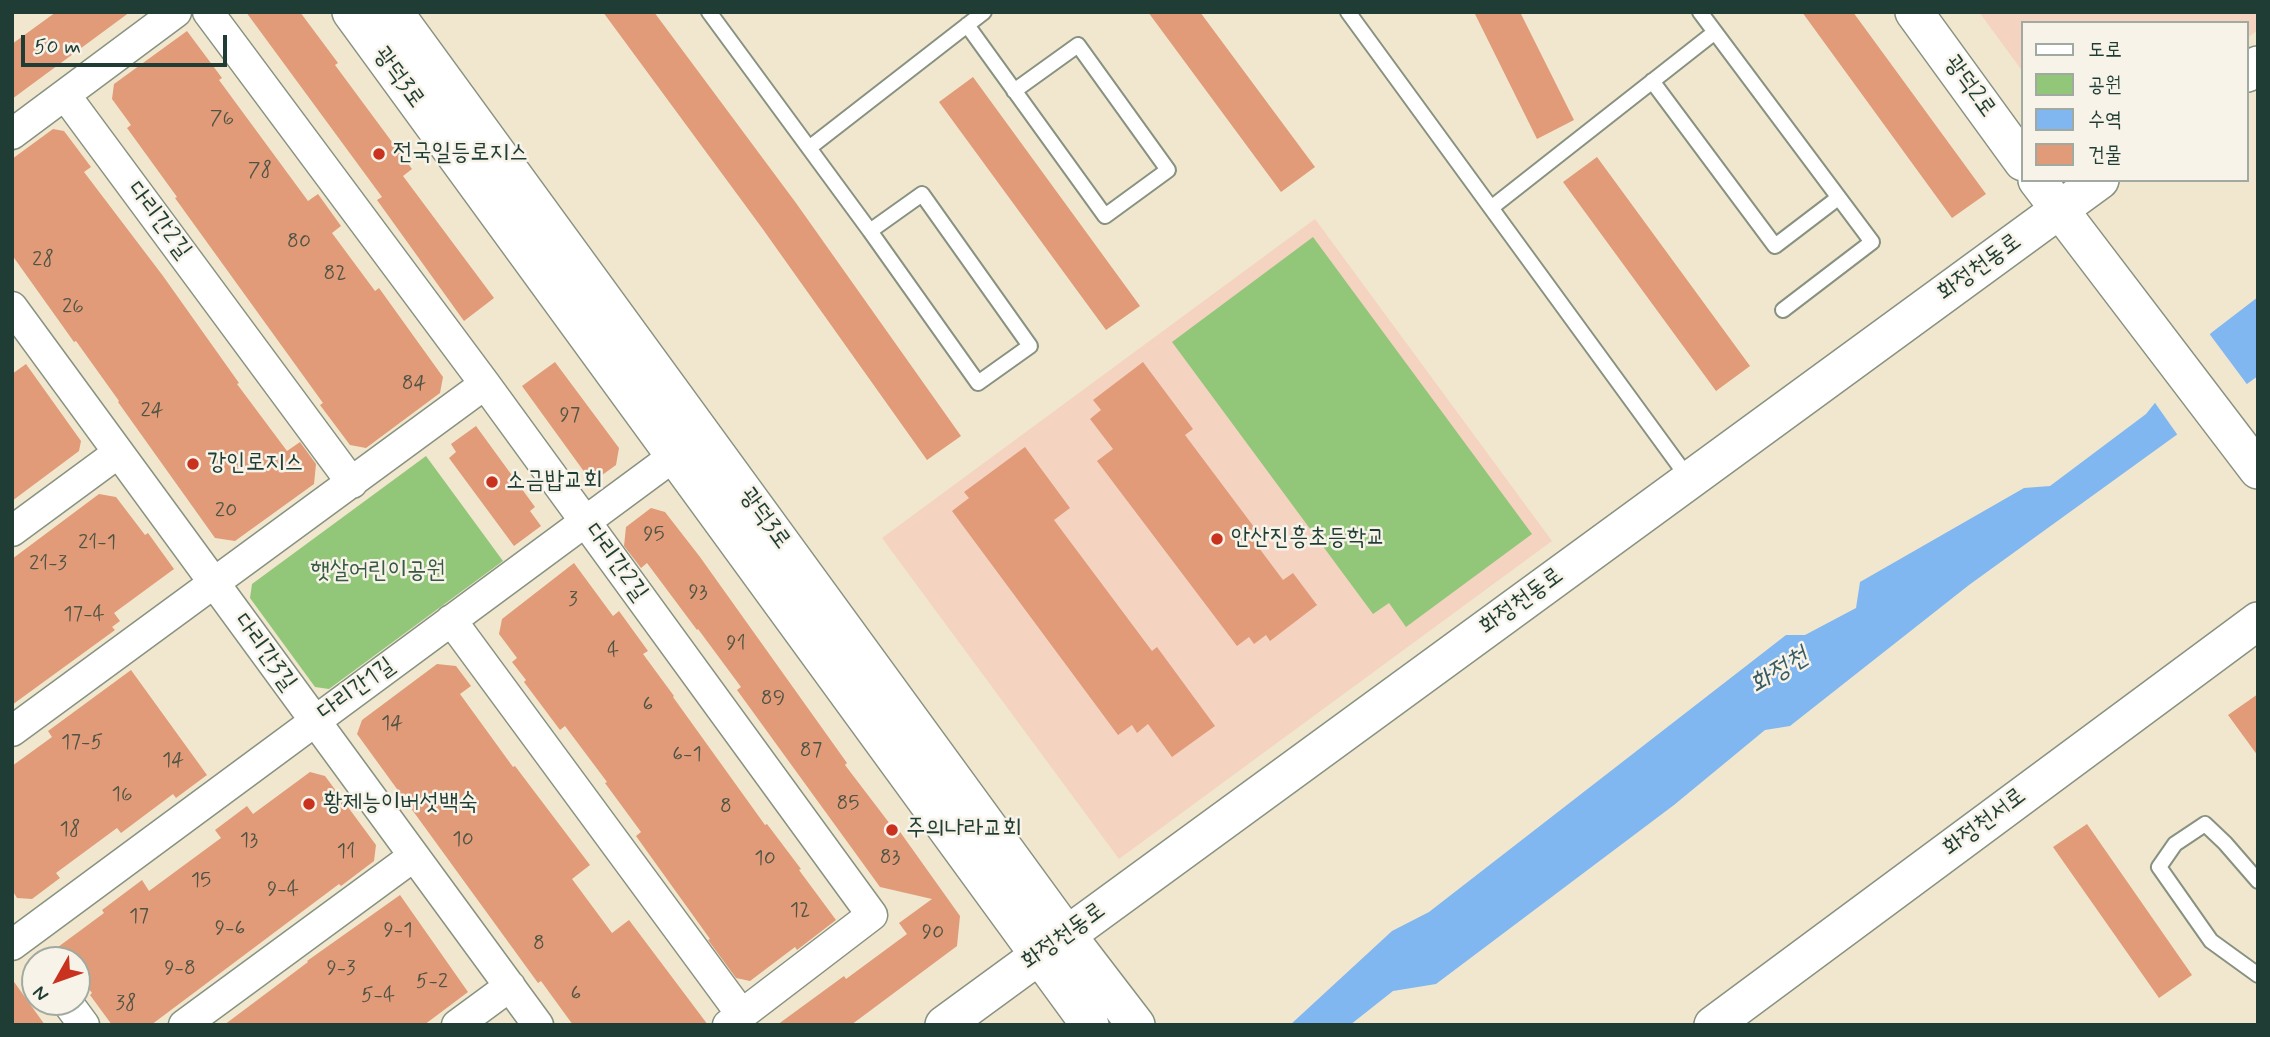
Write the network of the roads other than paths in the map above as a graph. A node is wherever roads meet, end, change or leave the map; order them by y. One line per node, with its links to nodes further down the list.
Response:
1 (176, 12): 14 (street)
2 (208, 12): 26 (street, 다리간2길)
3 (351, 12): 27 (street, 광덕3로)
4 (394, 12): 27 (street, 광덕3로)
5 (709, 12): 16 (lane)
6 (984, 12): 10 (lane)
7 (1348, 12): 21 (lane)
8 (1700, 12): 11 (lane)
9 (1914, 12): 17 (street, 광덕2로)
10 (967, 25): 13 (lane); 16 (lane)
11 (1715, 32): 12 (lane); 20 (lane)
12 (1652, 81): 20 (lane); 21 (lane)
13 (1014, 91): 13 (lane)
14 (65, 95): 15 (street); 31 (street, 다리간2길)
15 (12, 134)
16 (809, 148): 23 (lane)
17 (2022, 161)
18 (2038, 182): 22 (street)
19 (2097, 182): 22 (street, 화정천동로)
20 (1838, 198): 24 (lane)
21 (1491, 208): 30 (lane)
22 (2059, 210): 29 (street); 30 (street, 화정천동로)
23 (870, 231): 23 (lane)
24 (1783, 310)
25 (16, 321): 28 (street, 다리간3길)
26 (485, 384): 31 (street); 32 (street, 다리간2길)
27 (688, 445): 32 (street, 다리간1길); 42 (street, 광덕3로)
28 (118, 453): 33 (street); 34 (street, 다리간3길)
29 (2256, 468)
30 (1690, 480): 42 (street, 화정천동로)
31 (352, 482): 34 (street)
32 (585, 522): 35 (street, 다리간1길); 46 (street, 다리간2길)
33 (12, 531)
34 (214, 584): 37 (street, 다리간3길); 38 (street)
35 (452, 620): 37 (street, 다리간1길); 46 (street, 다리간2길)
36 (2258, 621): 45 (street, 화정천서로)
37 (315, 721): 39 (street, 다리간3길); 41 (street, 다리간1길)
38 (12, 731)
39 (414, 856): 44 (street, 다리간3길); 47 (street)
40 (2258, 881): 43 (lane)
41 (20, 943)
42 (1053, 945): 50 (street, 화정천동로); 51 (street, 광덕3로); 52 (street, 광덕3로)
43 (2258, 975)
44 (510, 986): 48 (street); 49 (street, 다리간3길)
45 (1732, 1016)
46 (735, 1020)
47 (184, 1025)
48 (457, 1025)
49 (538, 1025)
50 (944, 1025)
51 (1090, 1025)
52 (1136, 1025)

